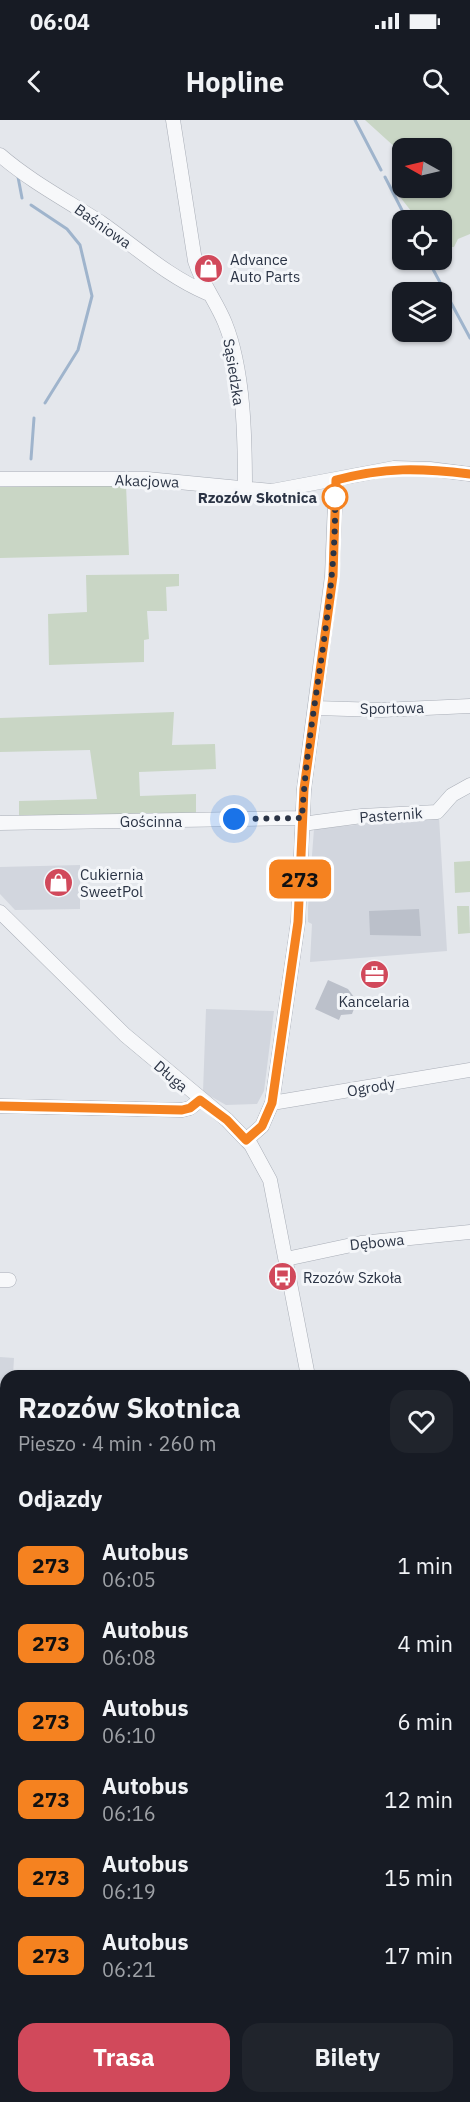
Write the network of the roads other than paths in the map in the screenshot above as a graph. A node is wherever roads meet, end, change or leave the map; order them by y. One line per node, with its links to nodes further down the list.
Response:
1 (172, 120): 3 (street, Sąsiedzka)
2 (0, 155): 3 (street, Baśniowa)
3 (207, 293): 7 (street, Sąsiedzka)
4 (470, 474): 6 (street, Akacjowa)
5 (0, 479): 7 (street, Akacjowa)
6 (336, 480): 7 (street, Akacjowa); 9 (street)
7 (245, 489)
8 (470, 706): 9 (street, Sportowa)
9 (315, 708): 11 (street)
10 (470, 785): 11 (street, Pasternik)
11 (302, 821): 12 (street, Gościnna); 16 (street)
12 (0, 823)
13 (0, 912): 15 (street, Długa)
14 (470, 1070): 16 (street, Ogrody)
15 (200, 1100): 17 (street); 18 (street, Długa)
16 (272, 1103): 18 (street)
17 (0, 1106)
18 (246, 1140): 20 (street, Długa)
19 (470, 1232): 20 (street, Dębowa)
20 (286, 1259): 21 (street, Długa)
21 (307, 1370)

